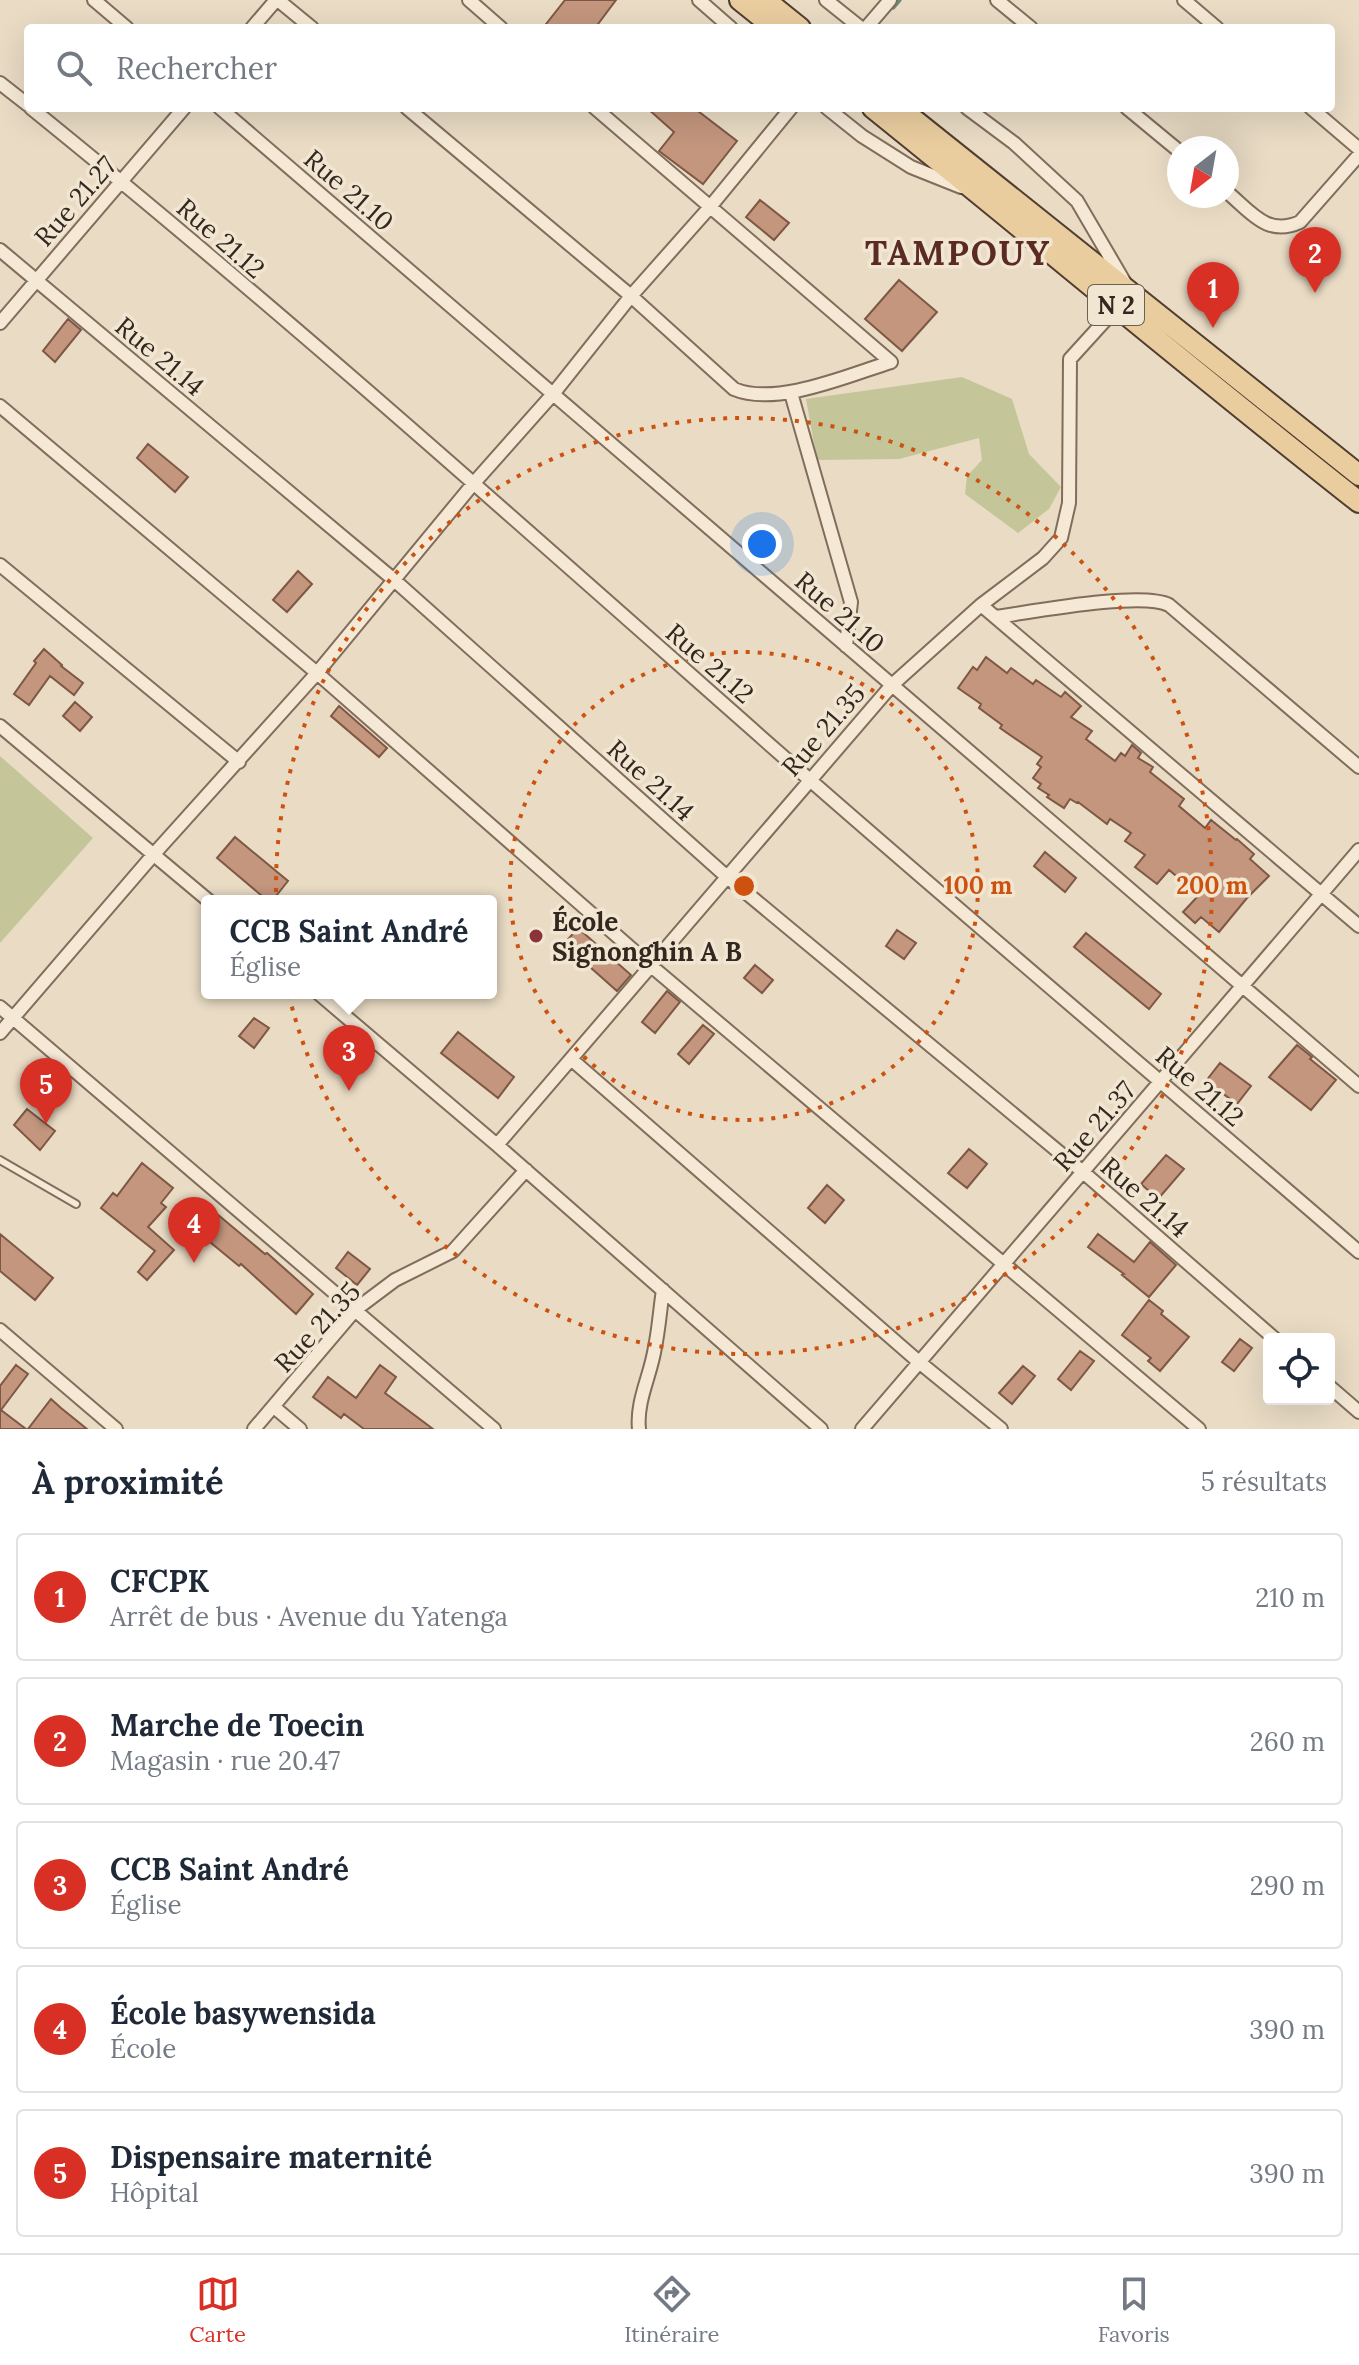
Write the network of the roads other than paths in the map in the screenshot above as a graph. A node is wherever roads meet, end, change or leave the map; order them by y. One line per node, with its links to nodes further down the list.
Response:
1 (94, 0): 11 (street)
2 (277, 0): 12 (street); 13 (street)
3 (469, 0): 14 (street)
4 (699, 0): 15 (street)
5 (740, 0): 16 (main road)
6 (765, 0): 17 (main road)
7 (826, 0): 18 (street)
8 (890, 0): 19 (street)
9 (997, 0): 20 (street)
10 (1184, 0): 21 (street)
11 (122, 24)
12 (256, 24)
13 (307, 24)
14 (496, 24)
15 (726, 24)
16 (770, 24)
17 (795, 24)
18 (858, 24)
19 (867, 24)
20 (1026, 24)
21 (1212, 24)
22 (0, 83): 23 (street, Rue 21.12)
23 (24, 102)
24 (36, 112): 38 (street, Rue 21.12)
25 (181, 112): 38 (street, Rue 21.27)
26 (225, 112): 48 (street, Rue 21.10)
27 (412, 112): 44 (street)
28 (600, 112): 41 (street)
29 (788, 112): 41 (street)
30 (832, 112): 39 (street)
31 (878, 112): 39 (main road, N 2)
32 (904, 112): 45 (main road, N 2)
33 (972, 112): 45 (street)
34 (1132, 112): 36 (street)
35 (1315, 112): 37 (street)
36 (1167, 141)
37 (1359, 152): 40 (street)
38 (122, 181): 43 (street, Rue 21.27); 51 (street, Rue 21.12)
39 (981, 194): 45 (main road, N 2)
40 (1239, 202)
41 (710, 207): 44 (street); 47 (street)
42 (0, 250): 43 (street, Rue 21.14)
43 (36, 281): 46 (street, Rue 21.27); 54 (street, Rue 21.14)
44 (631, 296): 47 (street); 48 (street)
45 (1124, 299): 50 (main road, N 2); 52 (main road, N 2); 55 (street, Rue 21.35)
46 (0, 323)
47 (791, 393): 57 (street, Rue 21.35)
48 (553, 394): 51 (street); 57 (street, Rue 21.10)
49 (0, 406): 58 (street)
50 (1359, 475)
51 (473, 484): 54 (street); 63 (street, Rue 21.12)
52 (1359, 502)
53 (0, 565): 61 (street)
54 (393, 579): 58 (street); 66 (street, Rue 21.14)
55 (981, 605): 56 (street); 59 (street, Rue 21.35)
56 (996, 617): 62 (street); 67 (street)
57 (846, 646): 59 (street, Rue 21.10)
58 (317, 673): 61 (street); 70 (street)
59 (892, 685): 63 (street, Rue 21.35); 71 (street, Rue 21.10)
60 (0, 726): 65 (street)
61 (239, 762): 65 (street)
62 (1359, 767)
63 (809, 779): 66 (street, Rue 21.35); 77 (street, Rue 21.12)
64 (1359, 850): 67 (street, Rue 21.37)
65 (154, 854): 68 (street); 74 (street)
66 (726, 876): 70 (street, Rue 21.35); 82 (street, Rue 21.14)
67 (1322, 894): 69 (street); 71 (street, Rue 21.37)
68 (202, 895)
69 (1359, 926)
70 (650, 965): 76 (street, Rue 21.35); 85 (street)
71 (1243, 986): 77 (street, Rue 21.37); 78 (street, Rue 21.10)
72 (325, 999): 79 (street)
73 (0, 1007): 74 (street)
74 (13, 1018): 75 (street); 87 (street)
75 (0, 1033)
76 (571, 1059): 79 (street, Rue 21.35); 90 (street)
77 (1161, 1082): 82 (street, Rue 21.37); 84 (street, Rue 21.12)
78 (1359, 1086)
79 (497, 1145): 81 (street)
80 (0, 1160): 83 (lane)
81 (526, 1170): 86 (street); 87 (street, Rue 21.35)
82 (1083, 1172): 85 (street, Rue 21.37); 89 (street, Rue 21.14)
83 (76, 1204)
84 (1359, 1252)
85 (1003, 1264): 90 (street, Rue 21.37); 102 (street)
86 (663, 1290): 98 (street); 99 (street)
87 (355, 1310): 92 (street, Rue 21.35); 97 (street)
88 (0, 1330): 94 (street)
89 (1268, 1333)
90 (919, 1362): 100 (street, Rue 21.37); 101 (street)
91 (1335, 1391): 93 (street)
92 (274, 1407): 95 (street, Rue 21.35); 96 (street)
93 (1359, 1412)
94 (116, 1429)
95 (254, 1429)
96 (300, 1429)
97 (494, 1429)
98 (639, 1429)
99 (821, 1429)
100 (862, 1429)
101 (1001, 1429)
102 (1199, 1429)

